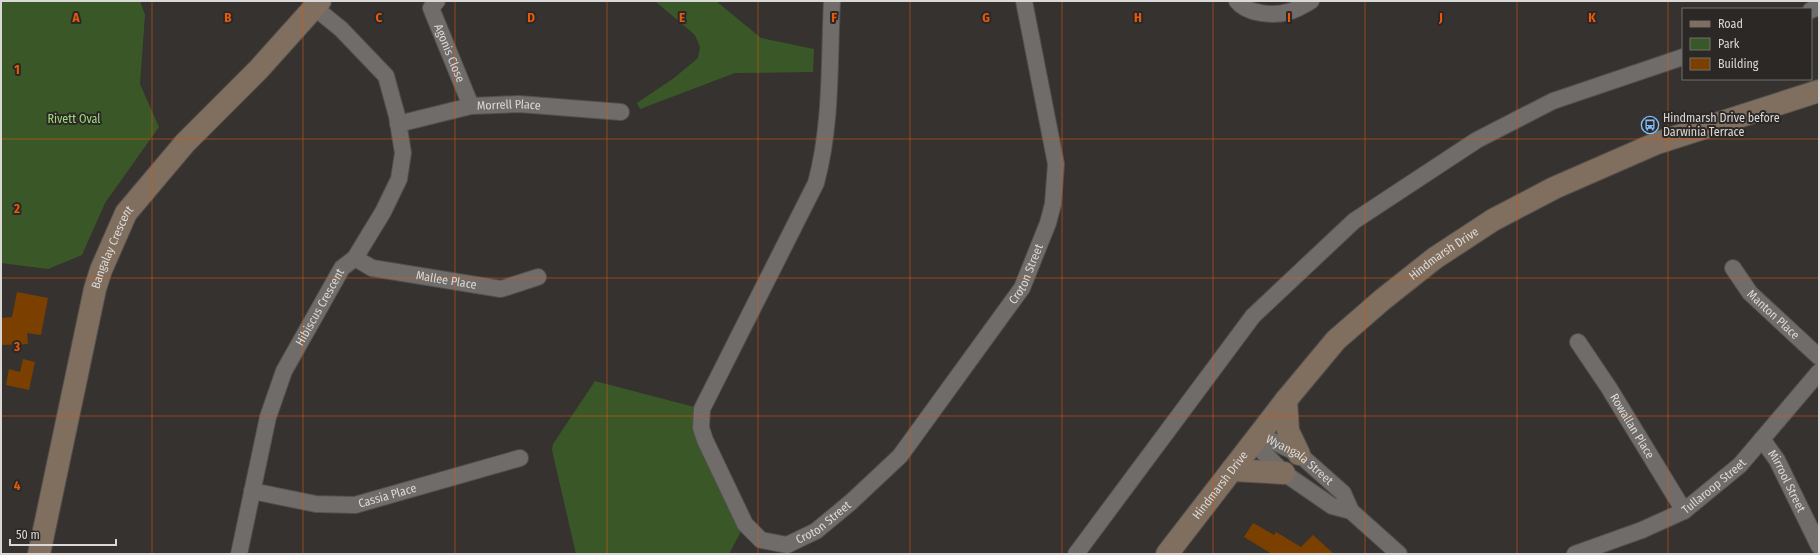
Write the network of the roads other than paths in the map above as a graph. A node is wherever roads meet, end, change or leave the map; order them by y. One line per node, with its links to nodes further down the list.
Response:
1 (437, 1): 9 (street, Agonis Close)
2 (832, 1): 3 (street, Croton Street)
3 (1024, 1)
4 (1237, 1): 5 (street)
5 (1311, 1)
6 (317, 3): 11 (street, Hibiscus Crescent); 30 (main road, Bangalay Crescent)
7 (1682, 57): 32 (street)
8 (1819, 91): 18 (main road, Hindmarsh Drive)
9 (471, 106): 10 (street, Morrell Place); 11 (street, Morrell Place)
10 (621, 112)
11 (398, 124): 12 (street, Hibiscus Crescent)
12 (355, 258): 14 (street, Mallee Place); 25 (street, Hibiscus Crescent)
13 (1733, 268): 16 (street, Manton Place)
14 (538, 277)
15 (1578, 342): 27 (street, Rowallan Place)
16 (1819, 357)
17 (1819, 372): 20 (street, Tullaroop Street)
18 (1286, 400): 19 (main road, Hindmarsh Drive); 21 (main road)
19 (1260, 435): 21 (street, Wyangala Street); 23 (main road, Hindmarsh Drive); 24 (street, Wyangala Street)
20 (1762, 440): 27 (street, Tullaroop Street); 28 (street, Mirrool Street)
21 (1299, 454): 26 (street, Wyangala Street)
22 (520, 458): 25 (street, Cassia Place)
23 (1232, 470): 24 (main road); 33 (main road, Hindmarsh Drive)
24 (1284, 472): 26 (street, Wyangala Street)
25 (252, 491): 31 (street, Hibiscus Crescent)
26 (1351, 511): 34 (street, Wyangala Street)
27 (1684, 511): 29 (street, Tullaroop Street)
28 (1819, 546)
29 (1604, 550): 35 (street, Tullaroop Street)
30 (39, 554)
31 (239, 554)
32 (1076, 554)
33 (1167, 554)
34 (1399, 554)
35 (1575, 554)

